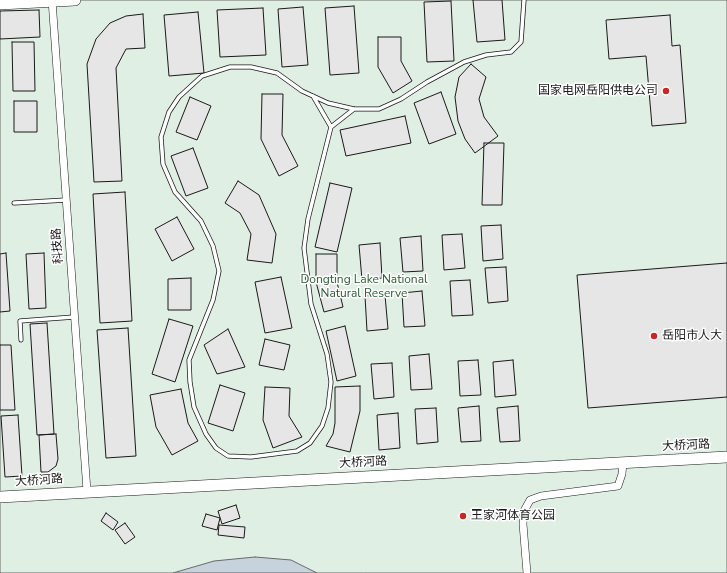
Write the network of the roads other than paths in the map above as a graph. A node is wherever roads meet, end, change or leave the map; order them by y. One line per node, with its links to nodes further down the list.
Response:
1 (75, 0): 3 (street)
2 (524, 0): 6 (lane)
3 (52, 1): 4 (street); 8 (street, 科技路)
4 (0, 4)
5 (313, 96): 6 (lane); 7 (lane); 7 (lane)
6 (354, 109): 7 (lane)
7 (330, 126)
8 (66, 200): 9 (lane); 10 (street, 科技路)
9 (14, 202)
10 (74, 317): 11 (lane); 14 (street, 科技路)
11 (21, 340)
12 (727, 457): 13 (street, 大桥河路)
13 (623, 462): 14 (street, 大桥河路); 16 (street)
14 (86, 491): 15 (street, 大桥河路)
15 (0, 497)
16 (528, 573)

